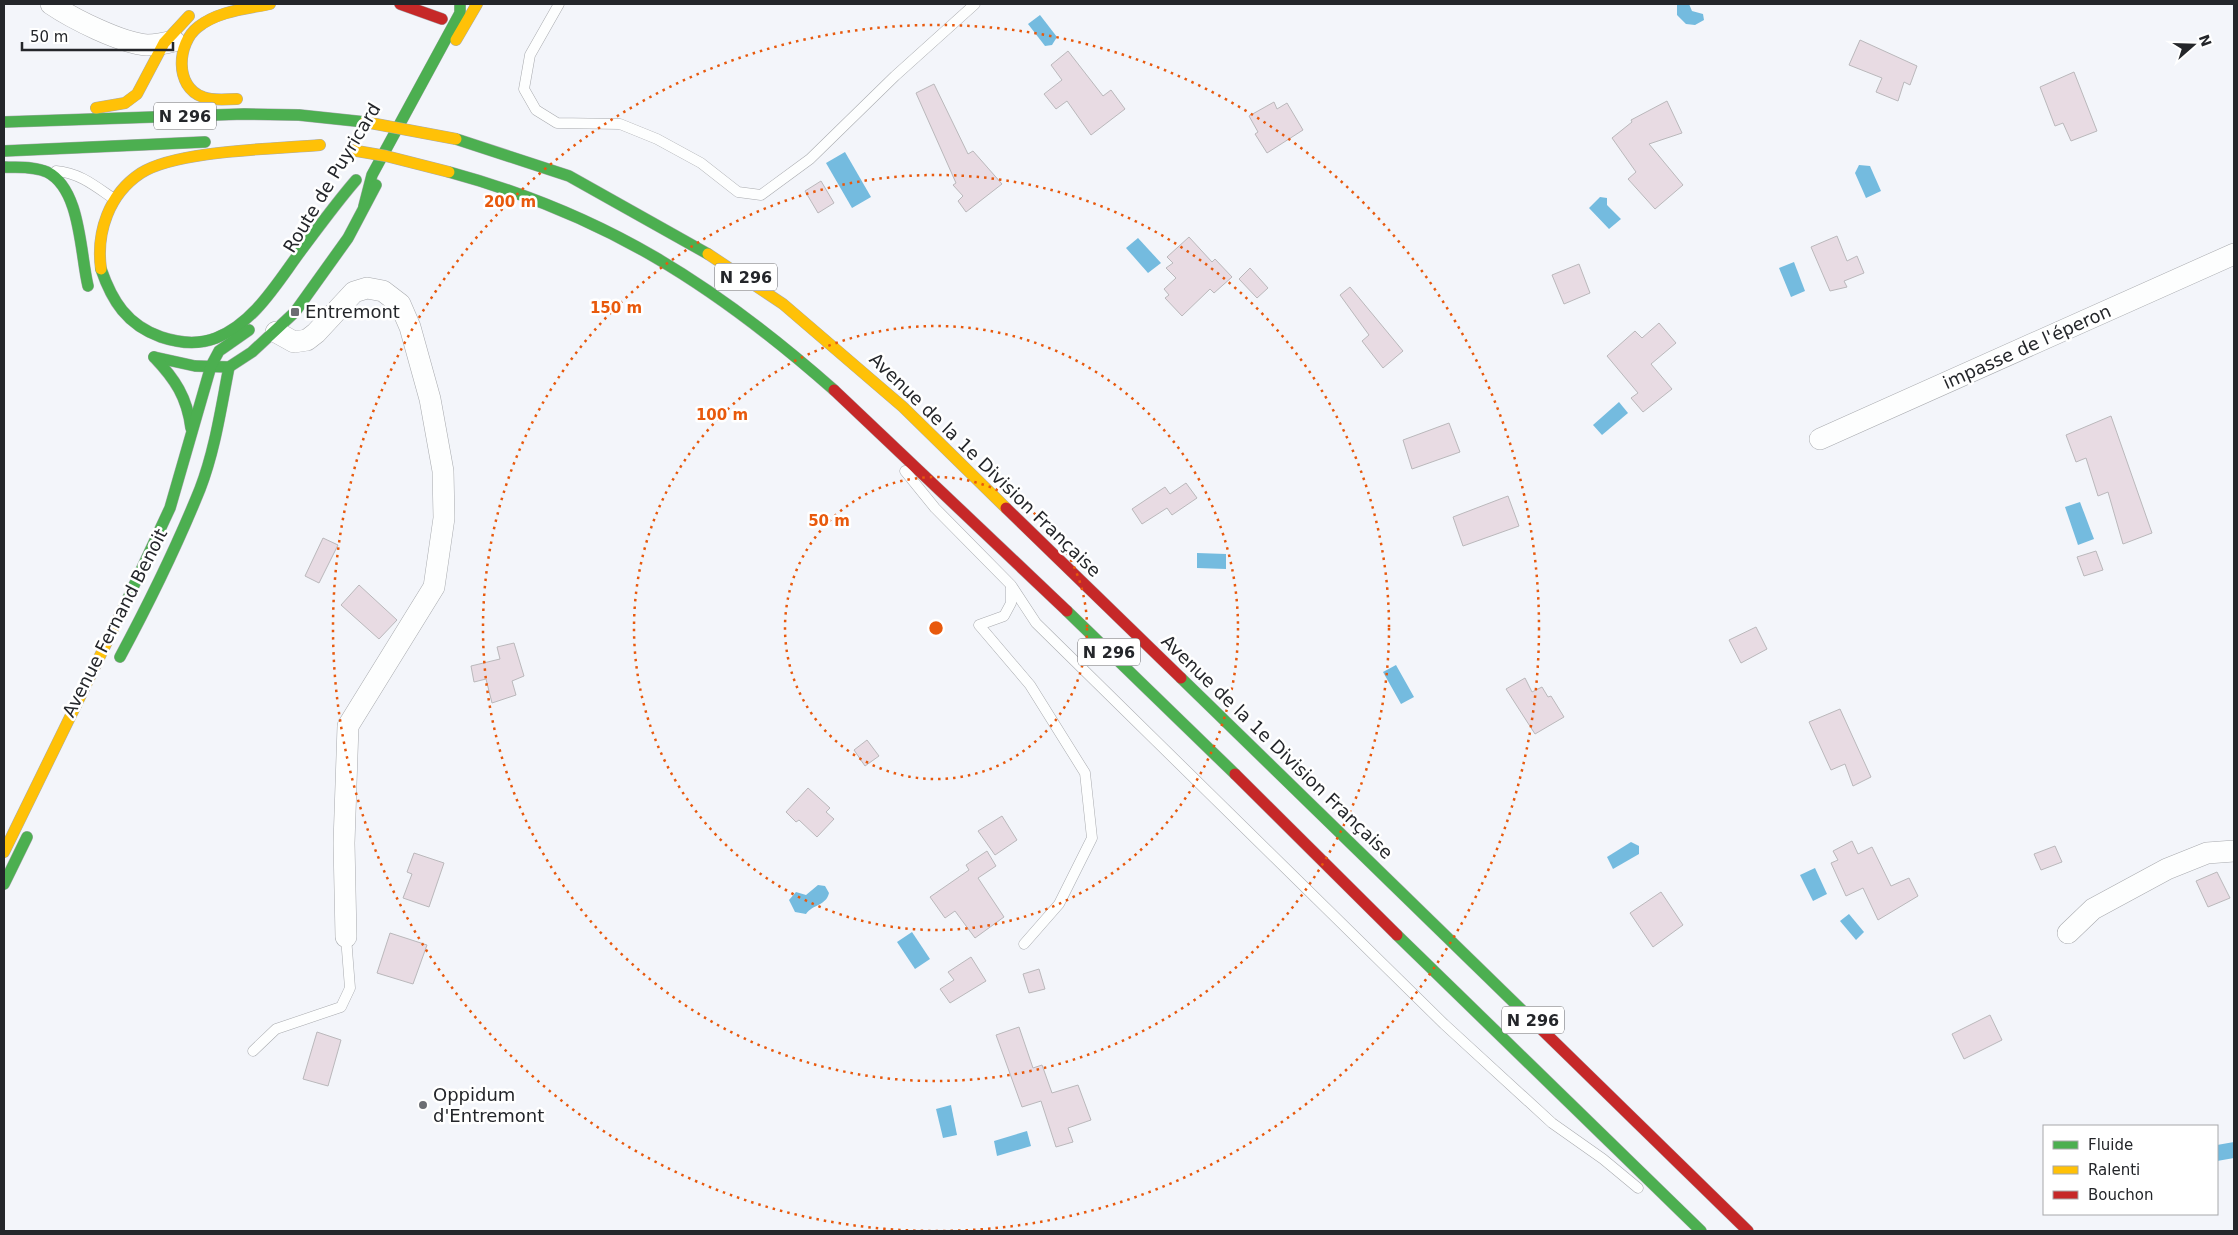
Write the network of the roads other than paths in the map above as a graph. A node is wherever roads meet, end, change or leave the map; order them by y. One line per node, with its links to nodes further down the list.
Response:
1 (51, 4): 12 (street)
2 (270, 4): 11 (main road)
3 (400, 4): 10 (main road)
4 (451, 4): 10 (main road)
5 (477, 4): 25 (main road)
6 (559, 4): 7 (lane)
7 (975, 4)
8 (462, 7): 10 (main road); 25 (main road)
9 (203, 8): 12 (main road, N 296)
10 (440, 24)
11 (187, 39): 12 (street); 13 (main road)
12 (164, 43): 15 (main road, N 296)
13 (246, 99)
14 (417, 118): 22 (main road, Route de Puyricard)
15 (4, 121): 17 (main road, Avenue de la 1e Division Française / N 296, bridge)
16 (442, 124): 17 (main road)
17 (457, 134): 47 (main road, Avenue de la 1e Division Française / N 296)
18 (320, 145): 19 (main road, N 296); 24 (main road); 33 (main road, N 296, bridge)
19 (4, 151)
20 (4, 167): 21 (main road)
21 (31, 170): 23 (street); 24 (lane); 27 (main road)
22 (360, 171): 29 (main road); 30 (main road, Route de Puyricard)
23 (4, 174)
24 (115, 199): 29 (main road)
25 (364, 206): 28 (main road)
26 (2234, 254): 35 (street, impasse de l'éperon)
27 (92, 298)
28 (276, 332): 32 (main road); 43 (street)
29 (213, 339): 30 (main road)
30 (219, 351): 31 (main road, Avenue Fernand Benoit); 32 (main road)
31 (211, 366): 32 (main road); 34 (main road, Avenue Fernand Benoit); 34 (main road)
32 (229, 367): 37 (main road, Avenue Fernand Benoit)
33 (845, 399): 36 (lane); 46 (main road, N 296)
34 (191, 436): 40 (main road, Avenue Fernand Benoit)
35 (1820, 439)
36 (1011, 585): 44 (lane); 46 (lane)
37 (112, 670)
38 (34, 824): 41 (main road)
39 (2234, 851): 42 (street)
40 (4, 852)
41 (4, 884)
42 (2068, 933)
43 (346, 937): 45 (lane)
44 (1024, 944)
45 (253, 1052)
46 (1700, 1231)
47 (1748, 1231)

